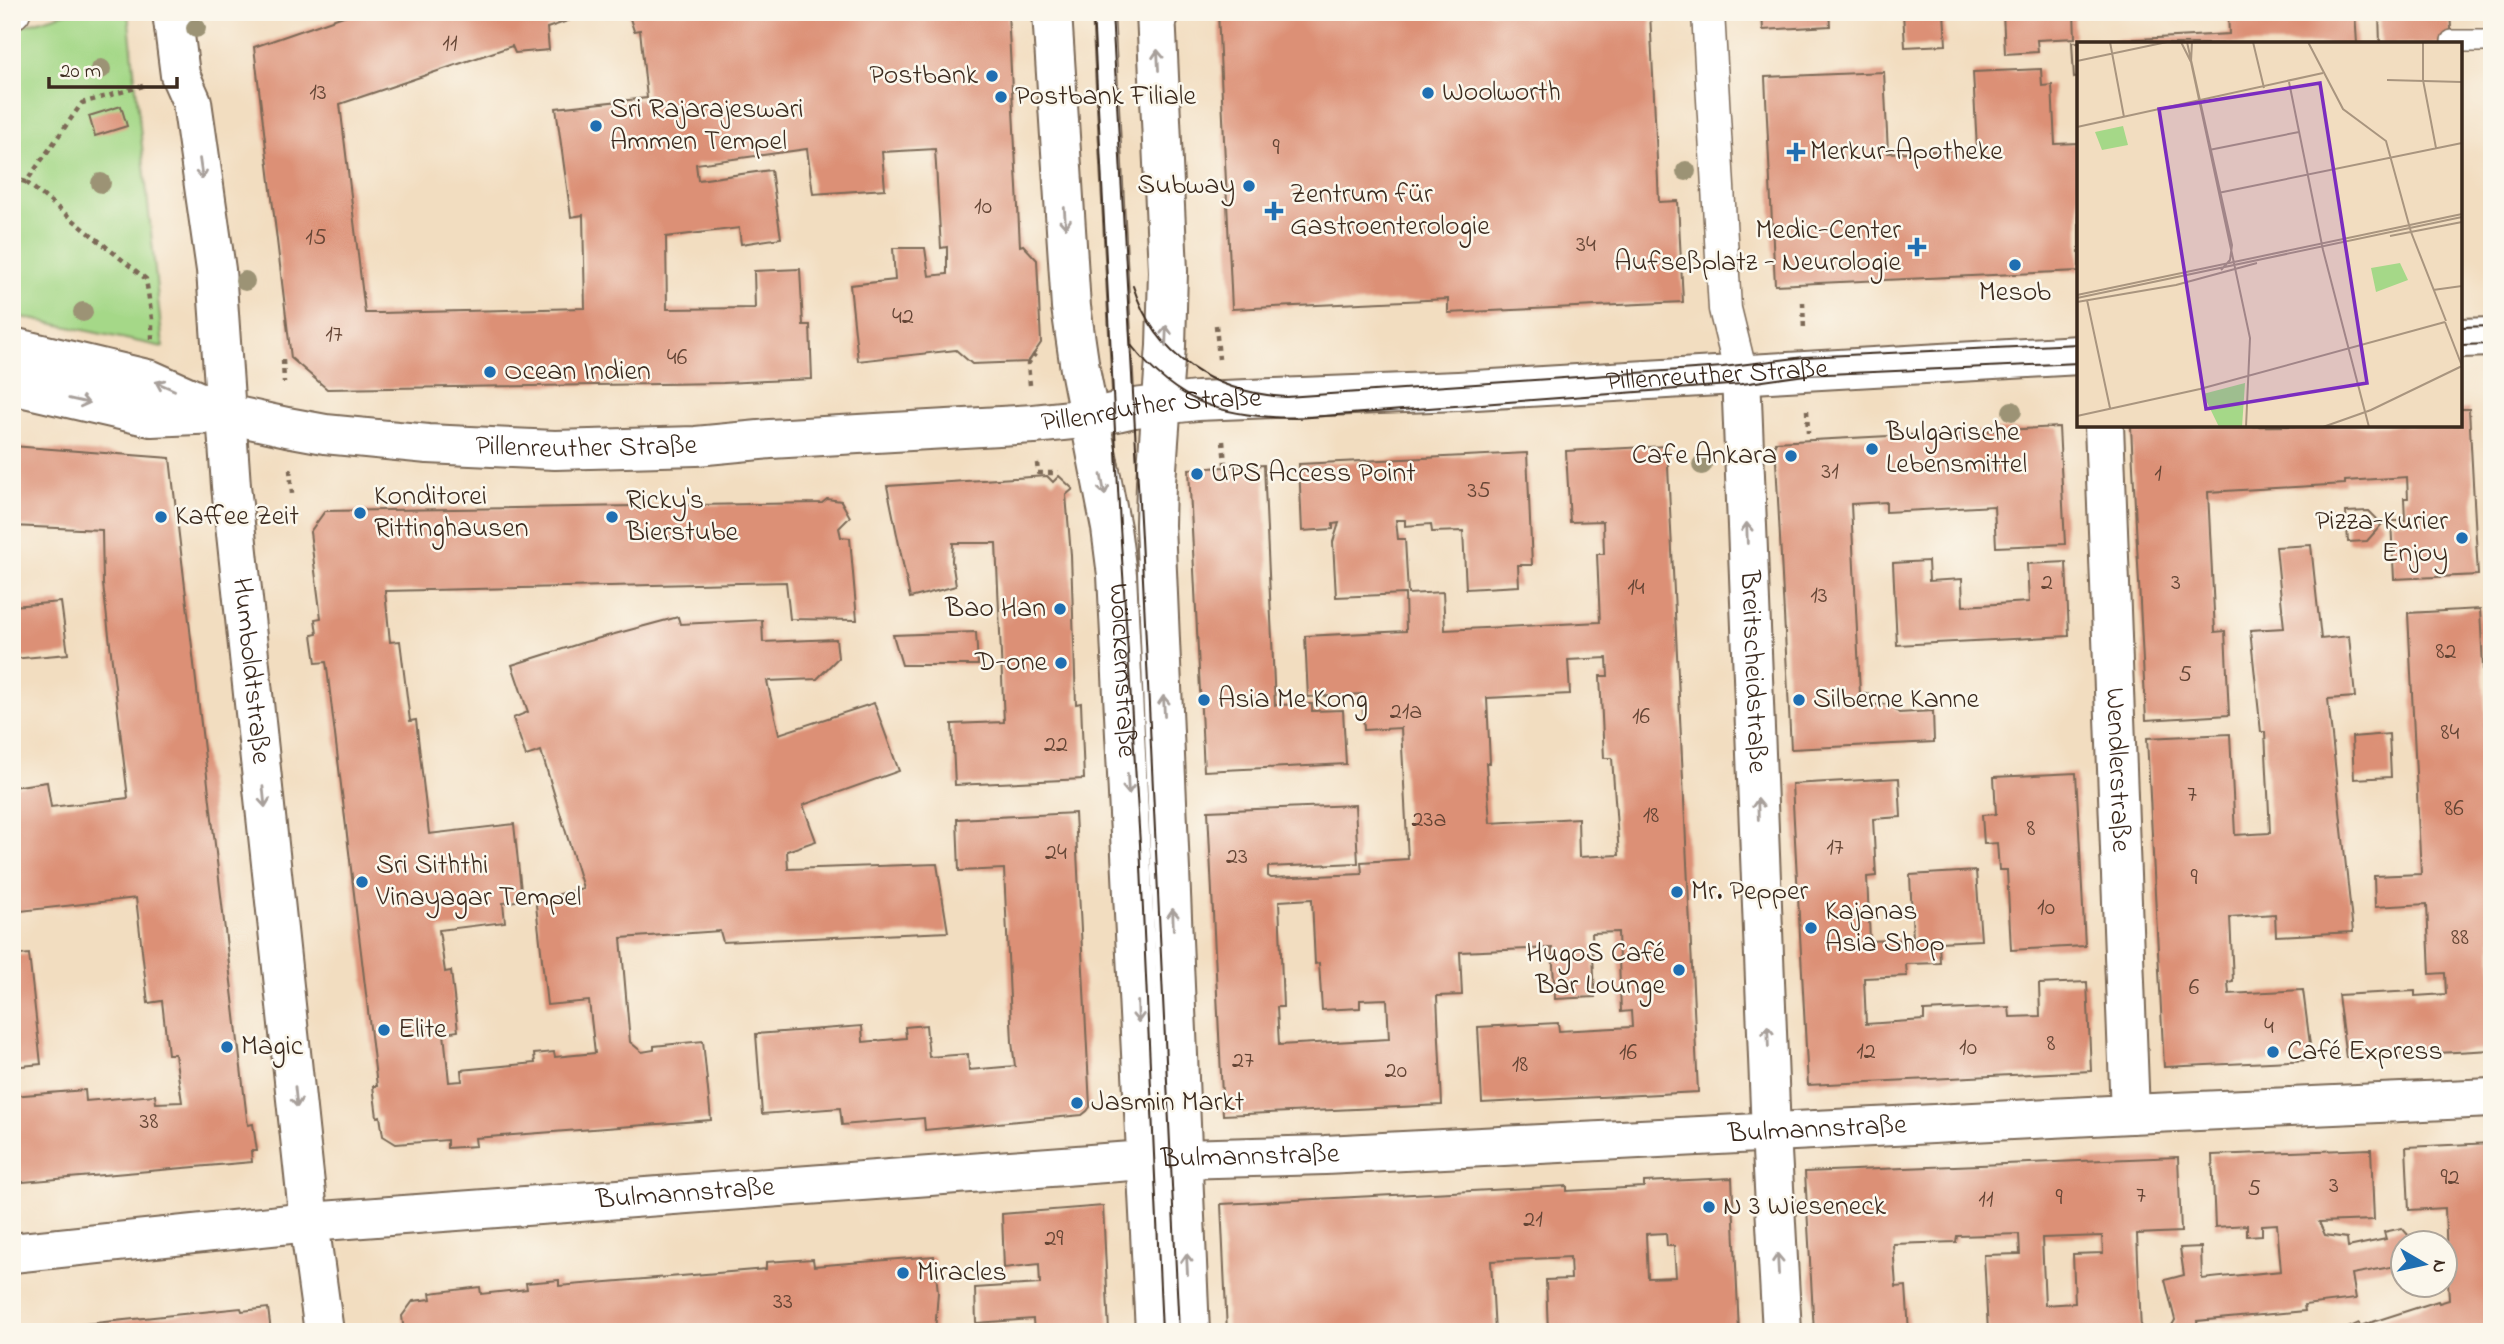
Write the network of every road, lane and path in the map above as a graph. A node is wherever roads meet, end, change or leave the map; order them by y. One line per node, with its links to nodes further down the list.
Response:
1 (172, 12): 8 (street, Humboldtstraße)
2 (1052, 12): 20 (street, Wölckernstraße, one-way to 20)
3 (1103, 12): 20 (lane)
4 (1156, 12): 18 (street, Wölckernstraße, one-way to 4)
5 (1708, 12): 16 (street, Breitscheidstraße)
6 (2452, 41): 7 (lane)
7 (2492, 41)
8 (180, 75): 10 (path); 19 (street, Humboldtstraße, one-way to 19)
9 (12, 178): 10 (path)
10 (26, 182): 11 (path)
11 (152, 319)
12 (2492, 337): 13 (street)
13 (2462, 338)
14 (12, 347): 19 (street, Pillenreuther Straße, one-way to 14)
15 (2077, 355): 16 (street, Pillenreuther Straße)
16 (1741, 374): 18 (street, Pillenreuther Straße); 24 (street, Breitscheidstraße, one-way to 16)
17 (12, 385): 19 (street, Pillenreuther Straße, one-way to 19)
18 (1162, 404): 20 (street, Pillenreuther Straße); 25 (street, Wölckernstraße, one-way to 18)
19 (227, 414): 20 (street, Pillenreuther Straße); 26 (street, Humboldtstraße, one-way to 26)
20 (1107, 414): 25 (street, Wölckernstraße, one-way to 25)
21 (2104, 427): 23 (street, Wendlerstraße)
22 (2492, 1098): 23 (street, Bulmannstraße)
23 (2130, 1114): 24 (street, Bulmannstraße)
24 (1771, 1133): 25 (street, Bulmannstraße); 31 (street, Breitscheidstraße, one-way to 24)
25 (1163, 1159): 26 (street, Bulmannstraße); 29 (street, Wölckernstraße); 30 (street, Wölckernstraße, one-way to 25)
26 (309, 1222): 27 (street, Bulmannstraße); 28 (street, Humboldtstraße)
27 (12, 1253)
28 (324, 1332)
29 (1155, 1332)
30 (1190, 1332)
31 (1782, 1332)

